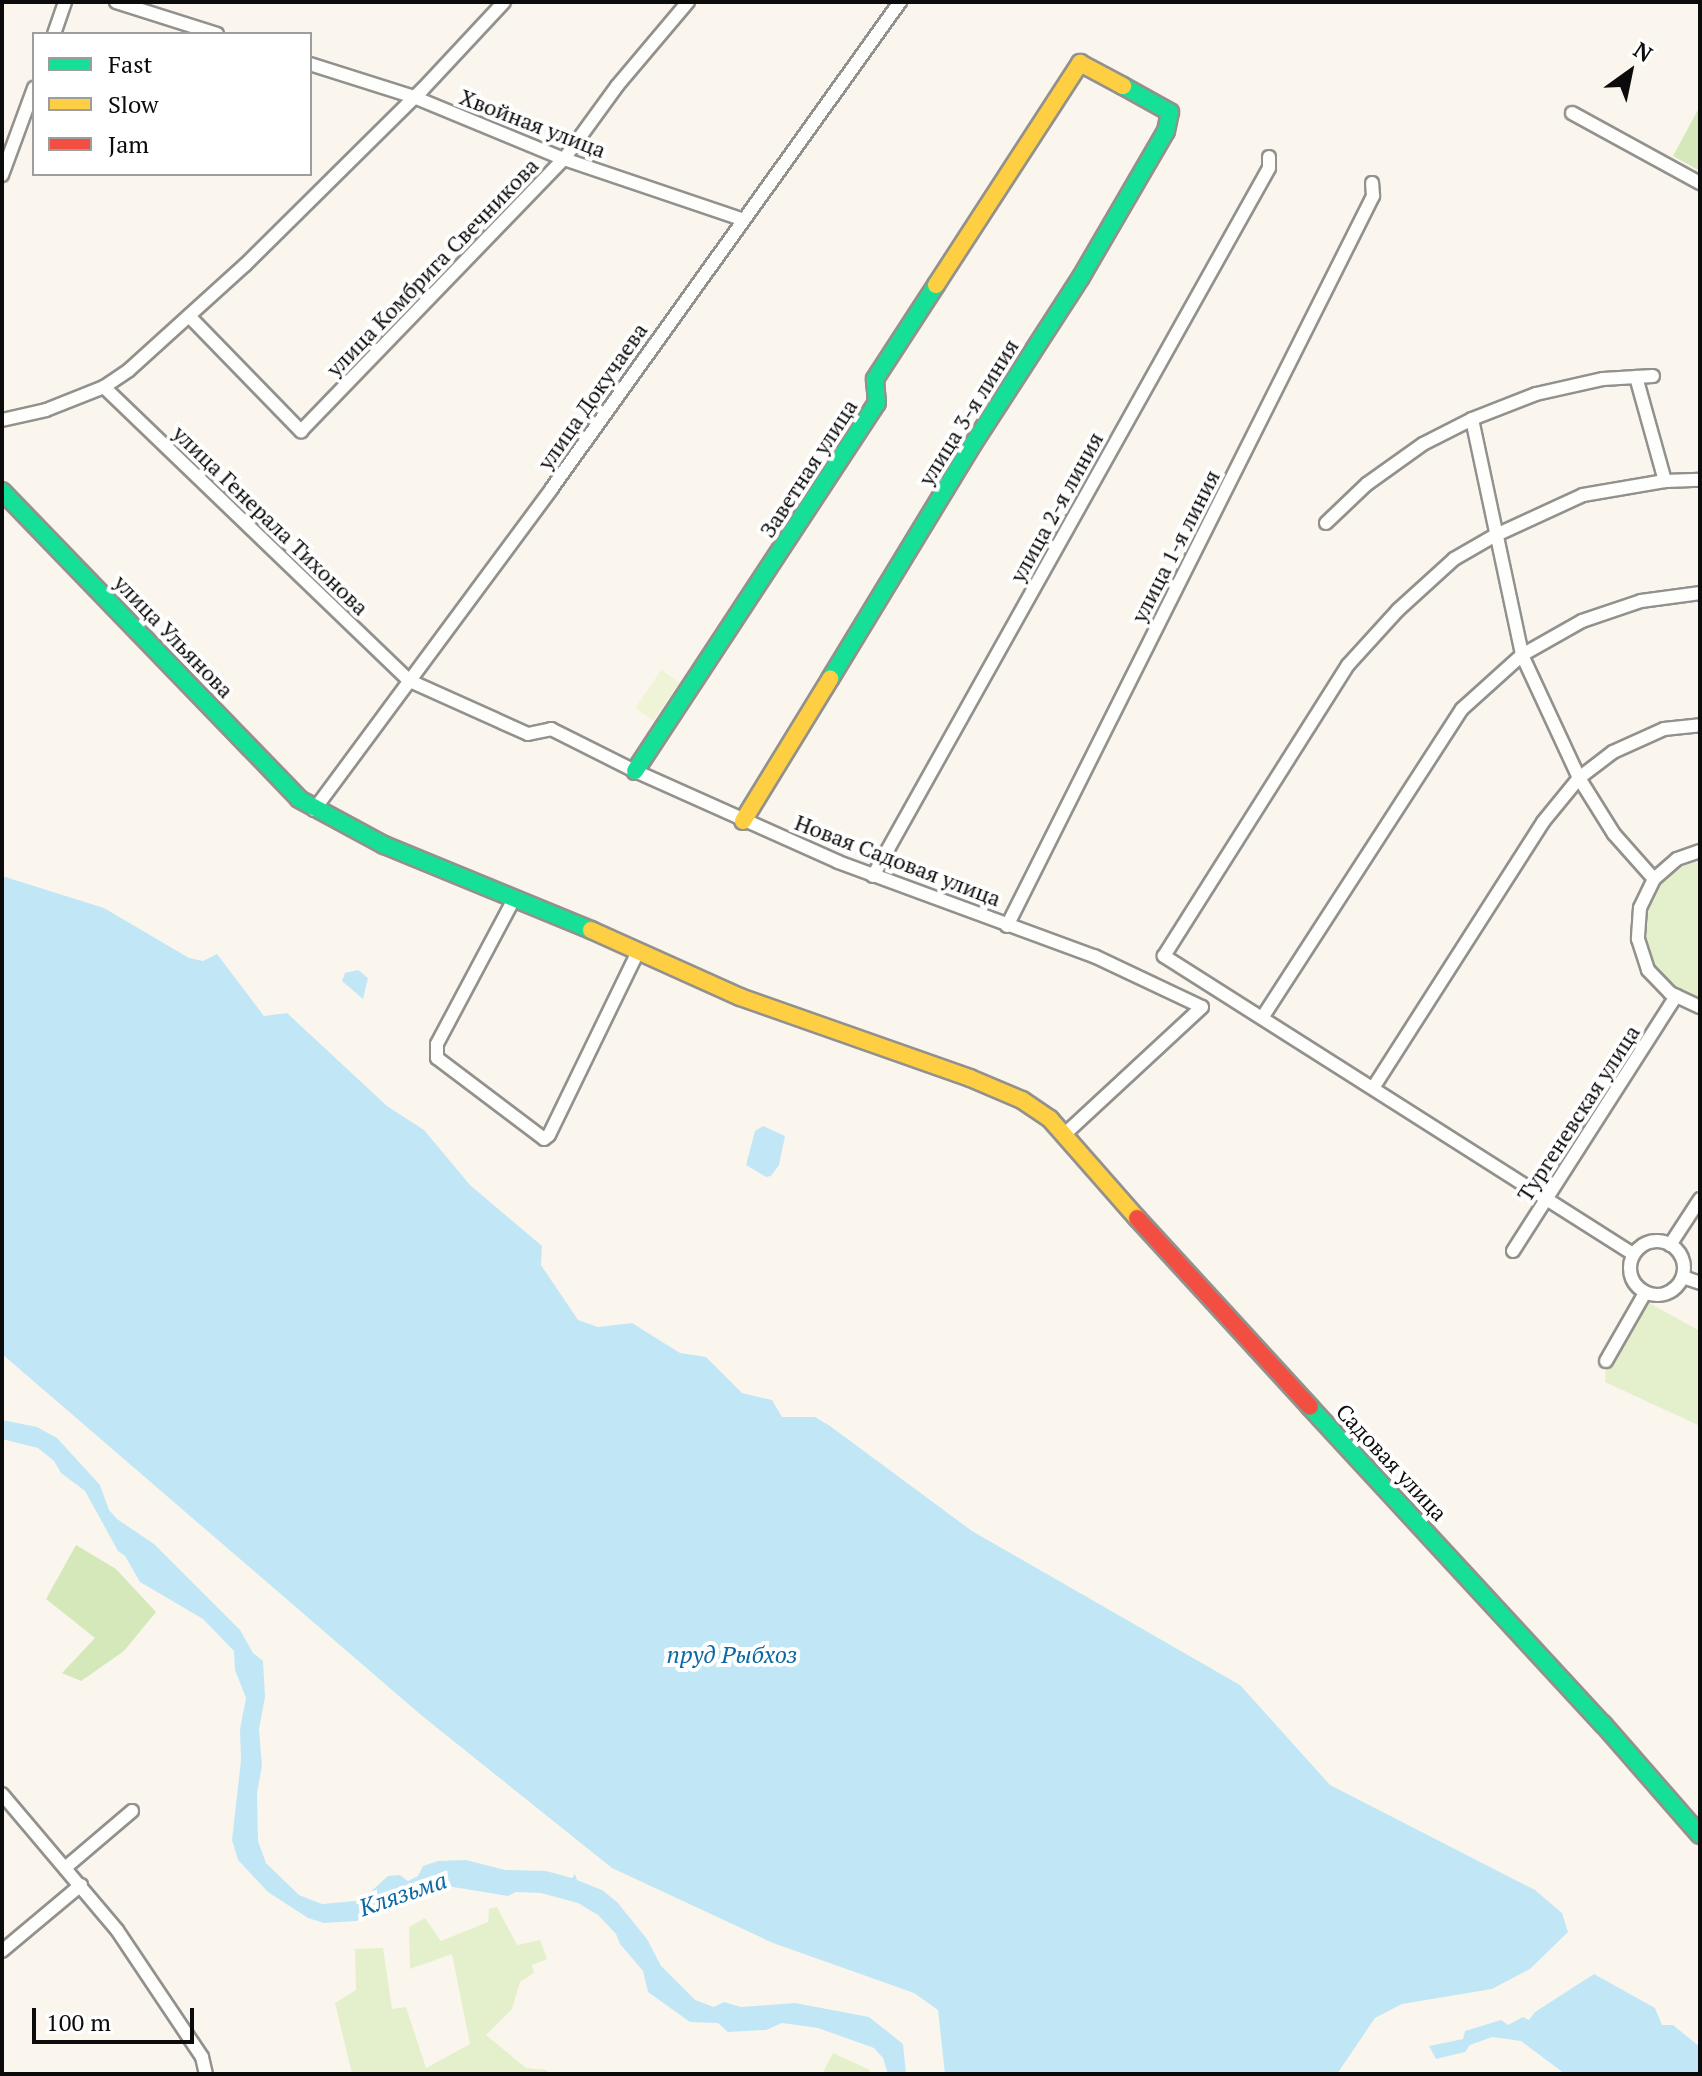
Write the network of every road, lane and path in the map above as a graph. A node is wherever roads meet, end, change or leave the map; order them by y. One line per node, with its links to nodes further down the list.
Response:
1 (65, 2): 8 (street)
2 (116, 2): 7 (street)
3 (158, 2): 7 (street)
4 (504, 2): 13 (street)
5 (688, 2): 16 (street, улица Комбрига Свечникова)
6 (900, 2): 20 (street, улица Докучаева)
7 (146, 11): 9 (street)
8 (55, 32)
9 (211, 32)
10 (1080, 63): 36 (street, Заветная улица); 39 (street, улица 3-я линия)
11 (312, 65): 13 (street, Хвойная улица)
12 (32, 93): 17 (street)
13 (414, 97): 16 (street, Хвойная улица); 21 (street)
14 (1572, 113): 19 (street)
15 (1269, 157): 41 (street, улица 2-я линия)
16 (564, 159): 20 (street, Хвойная улица); 21 (street, улица Комбрига Свечникова)
17 (2, 175)
18 (1372, 183): 44 (street, улица 1-я линия)
19 (1700, 183)
20 (741, 219): 34 (street, улица Докучаева)
21 (189, 316): 24 (street)
22 (1653, 376): 23 (street)
23 (1636, 377): 25 (street); 28 (street)
24 (104, 387): 26 (street); 34 (street, улица Генерала Тихонова)
25 (1472, 419): 30 (street); 31 (street)
26 (2, 420)
27 (1700, 480): 28 (street)
28 (1665, 481): 31 (street)
29 (2, 491): 38 (street, улица Ульянова)
30 (1326, 523)
31 (1494, 536): 33 (street); 48 (street)
32 (1700, 593): 33 (street)
33 (1522, 655): 37 (street); 48 (street)
34 (410, 681): 36 (street, Новая Садовая улица); 38 (street, улица Докучаева)
35 (1700, 725): 37 (street)
36 (635, 771): 39 (street, Новая Садовая улица)
37 (1579, 778): 42 (street); 49 (street)
38 (314, 810): 43 (street)
39 (743, 821): 41 (street, Новая Садовая улица)
40 (1700, 851): 42 (street)
41 (873, 876): 44 (street, Новая Садовая улица)
42 (1654, 879): 46 (street)
43 (514, 899): 45 (street); 45 (street)
44 (1007, 926): 50 (street, Новая Садовая улица)
45 (639, 950): 50 (street, Садовая улица)
46 (1676, 996): 47 (street); 51 (street, Тургеневская улица)
47 (1700, 1007)
48 (1262, 1018): 49 (street)
49 (1373, 1088): 51 (street)
50 (1064, 1135): 62 (street, Садовая улица)
51 (1547, 1199): 54 (street, Тургеневская улица); 55 (street)
52 (1700, 1199): 53 (street)
53 (1670, 1245): 55 (street); 56 (street)
54 (1513, 1251)
55 (1633, 1254): 58 (street)
56 (1683, 1277): 57 (street); 58 (street)
57 (1700, 1283)
58 (1645, 1293): 59 (street)
59 (1606, 1361)
60 (2, 1794): 63 (street)
61 (132, 1811): 63 (street)
62 (1700, 1835)
63 (65, 1868): 64 (street)
64 (81, 1885): 65 (street); 66 (street)
65 (2, 1951)
66 (206, 2074)

